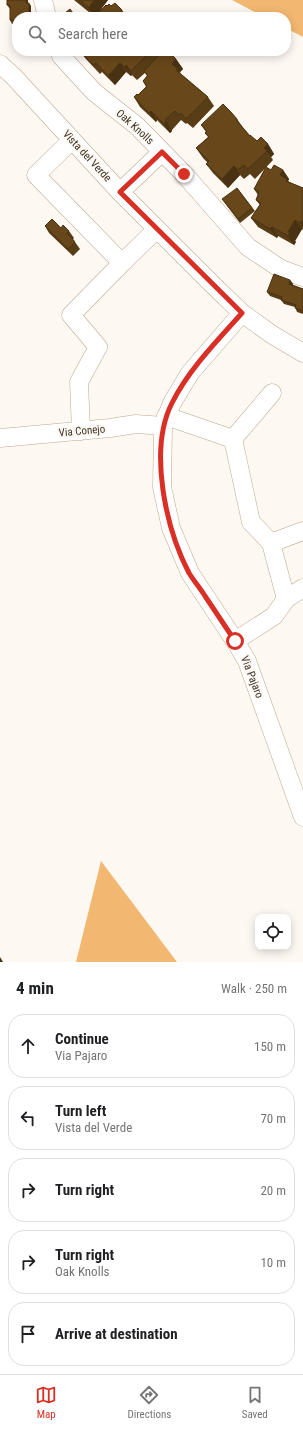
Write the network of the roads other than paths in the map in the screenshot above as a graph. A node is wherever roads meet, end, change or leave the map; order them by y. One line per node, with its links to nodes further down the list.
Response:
1 (43, 0): 2 (street)
2 (46, 12)
3 (61, 56): 6 (street, Oak Knolls)
4 (0, 64): 5 (street, Vista del Verde)
5 (72, 140): 7 (street, Vista del Verde); 9 (street)
6 (162, 152): 7 (street); 10 (street, Oak Knolls)
7 (120, 192): 8 (street, Vista del Verde)
8 (157, 229): 9 (street); 11 (street, Vista del Verde)
9 (122, 263): 15 (street)
10 (303, 277)
11 (242, 313): 12 (street, Vista del Verde); 14 (street, Via Pajaro)
12 (303, 353)
13 (272, 393): 17 (street)
14 (165, 421): 15 (street, Via Conejo); 17 (street, Via Conejo); 22 (street, Via Pajaro)
15 (81, 431): 16 (street, Via Conejo)
16 (0, 438)
17 (233, 440): 19 (street)
18 (303, 531): 19 (street)
19 (270, 543): 21 (street)
20 (303, 588): 21 (street)
21 (286, 599): 22 (street)
22 (235, 641): 23 (street, Via Pajaro)
23 (303, 817)

